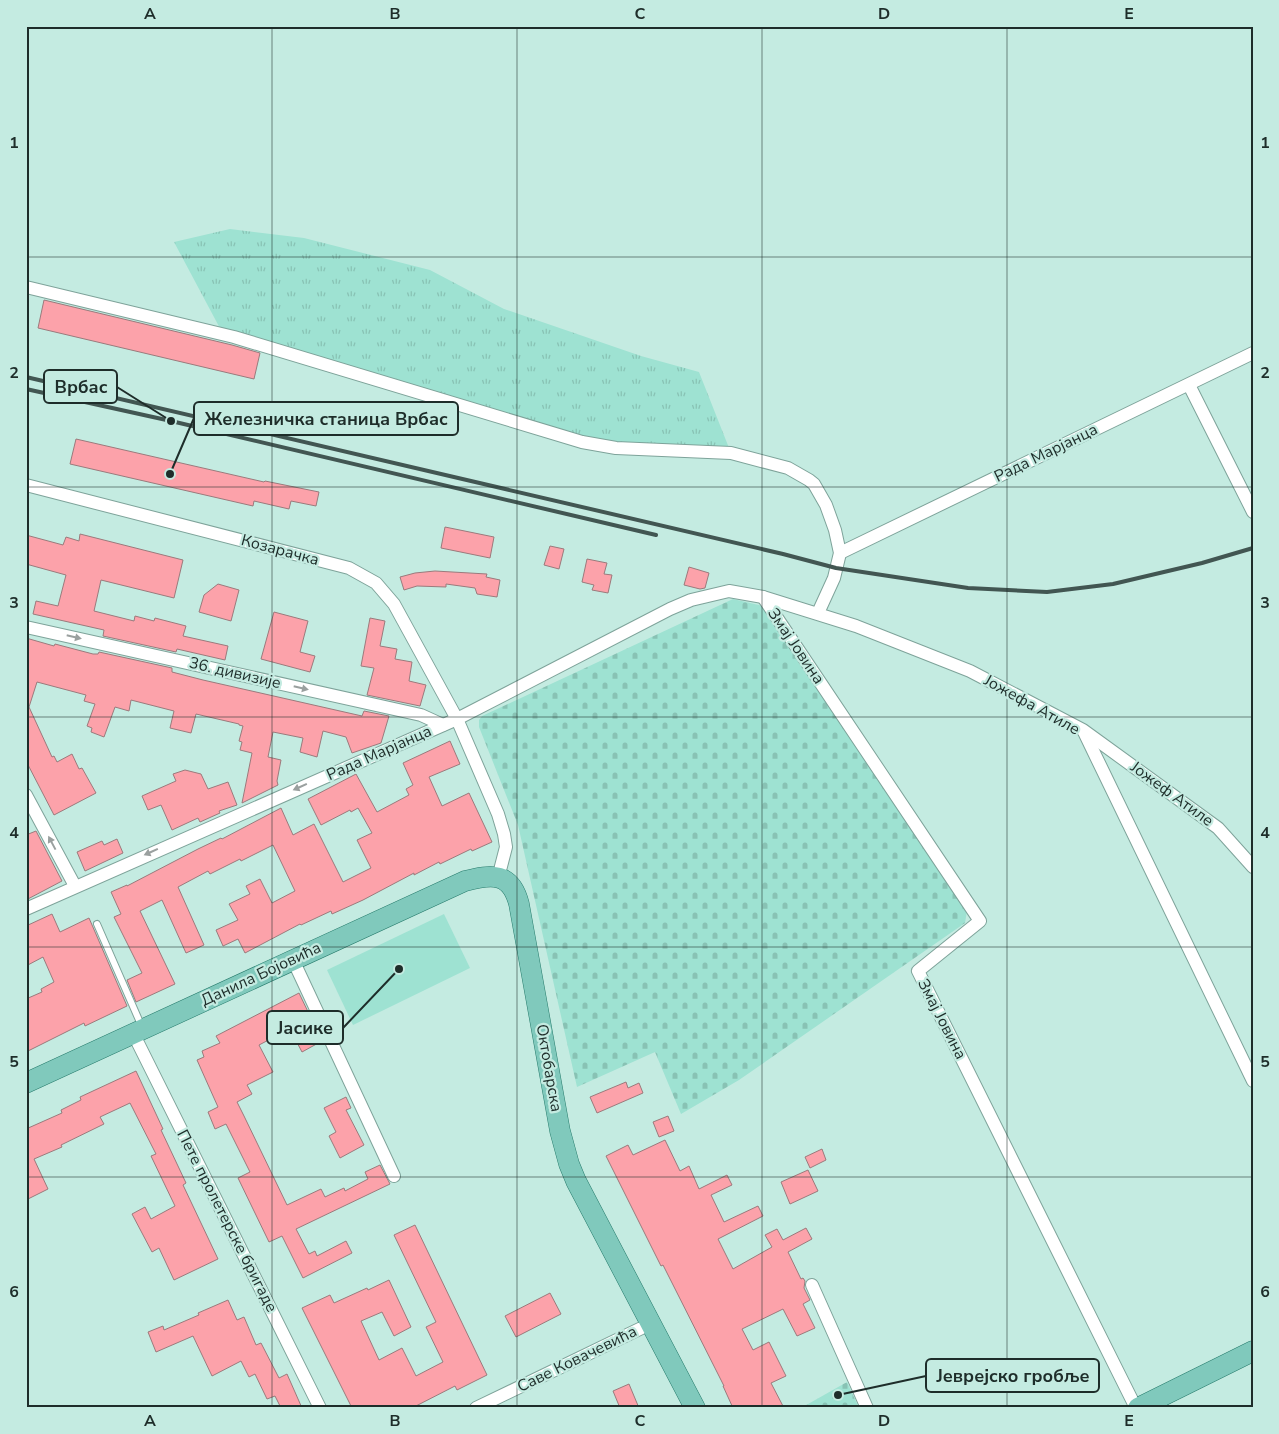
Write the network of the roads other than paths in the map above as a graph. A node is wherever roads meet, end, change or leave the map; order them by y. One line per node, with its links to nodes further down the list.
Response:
1 (26, 287): 6 (street)
2 (1253, 353): 3 (street, Рада Марјанца)
3 (1189, 385): 5 (street); 6 (street, Рада Марјанца)
4 (26, 485): 11 (street, Козарачка)
5 (1253, 512)
6 (840, 553): 9 (street)
7 (729, 591): 8 (street, Јожефа Атиле); 11 (street, Рада Марјанца)
8 (763, 597): 9 (street, Јожефа Атиле); 32 (street, Змај Јовина)
9 (818, 614): 13 (street, Јожефа Атиле)
10 (26, 626): 12 (street, 36. дивизије, one-way to 12)
11 (457, 718): 12 (street, Рада Марјанца); 16 (street)
12 (443, 725): 17 (street, Рада Марјанца, one-way to 17)
13 (1083, 730): 15 (street, Јожеф Атиле); 22 (street, Јожефа Атиле)
14 (26, 795): 17 (street, one-way to 14)
15 (1253, 867)
16 (498, 878): 20 (main road, Данила Бојовића); 26 (main road, Октобарска)
17 (75, 886): 18 (street, Рада Марјанца)
18 (26, 908)
19 (97, 924): 21 (lane)
20 (292, 960): 21 (main road, Данила Бојовића); 24 (street)
21 (138, 1031): 23 (main road, Данила Бојовића); 28 (street, Пете пролетерске бригаде)
22 (1253, 1081)
23 (26, 1083)
24 (394, 1176)
25 (812, 1286): 31 (street)
26 (652, 1323): 29 (street, Саве Ковачевића); 30 (main road, Октобарска)
27 (1253, 1351): 32 (main road)
28 (320, 1408)
29 (476, 1408)
30 (695, 1408)
31 (866, 1408)
32 (1137, 1408)

